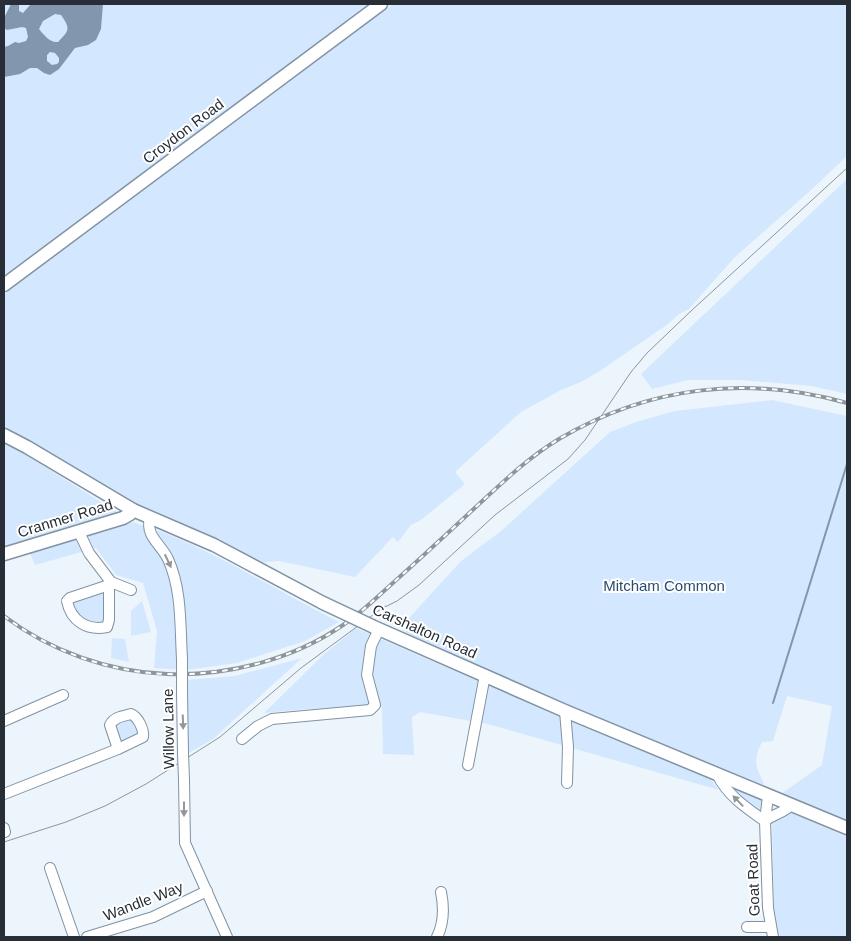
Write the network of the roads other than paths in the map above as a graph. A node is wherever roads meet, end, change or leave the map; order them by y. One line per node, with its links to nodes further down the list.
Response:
1 (381, 4): 2 (main road, Croydon Road)
2 (4, 285)
3 (4, 436): 4 (main road, Carshalton Road)
4 (133, 510): 5 (main road, Carshalton Road); 6 (main road, Cranmer Road)
5 (150, 518): 10 (main road, Carshalton Road, bridge); 26 (street, Willow Lane, one-way to 26, bridge)
6 (80, 532): 7 (main road, Cranmer Road); 8 (street)
7 (4, 554)
8 (109, 584): 8 (street); 9 (street)
9 (132, 590)
10 (376, 628): 11 (main road, Carshalton Road); 15 (street)
11 (485, 675): 13 (main road, Carshalton Road); 17 (street)
12 (63, 695): 14 (street)
13 (566, 711): 18 (main road, Carshalton Road); 19 (street)
14 (4, 721)
15 (242, 739)
16 (118, 749): 20 (street)
17 (468, 765)
18 (717, 774): 21 (main road, Carshalton Road); 23 (street, one-way to 18)
19 (567, 783)
20 (4, 794)
21 (768, 796): 22 (main road, Carshalton Road); 23 (street, Goat Road)
22 (791, 805): 23 (street); 24 (main road, Carshalton Road)
23 (765, 821): 29 (street, Goat Road)
24 (847, 828)
25 (50, 868): 30 (street)
26 (208, 891): 31 (street, Wandle Way); 32 (street, Willow Lane)
27 (440, 892): 33 (street)
28 (747, 927): 29 (street)
29 (772, 932)
30 (74, 937)
31 (88, 937)
32 (227, 937)
33 (437, 937)

